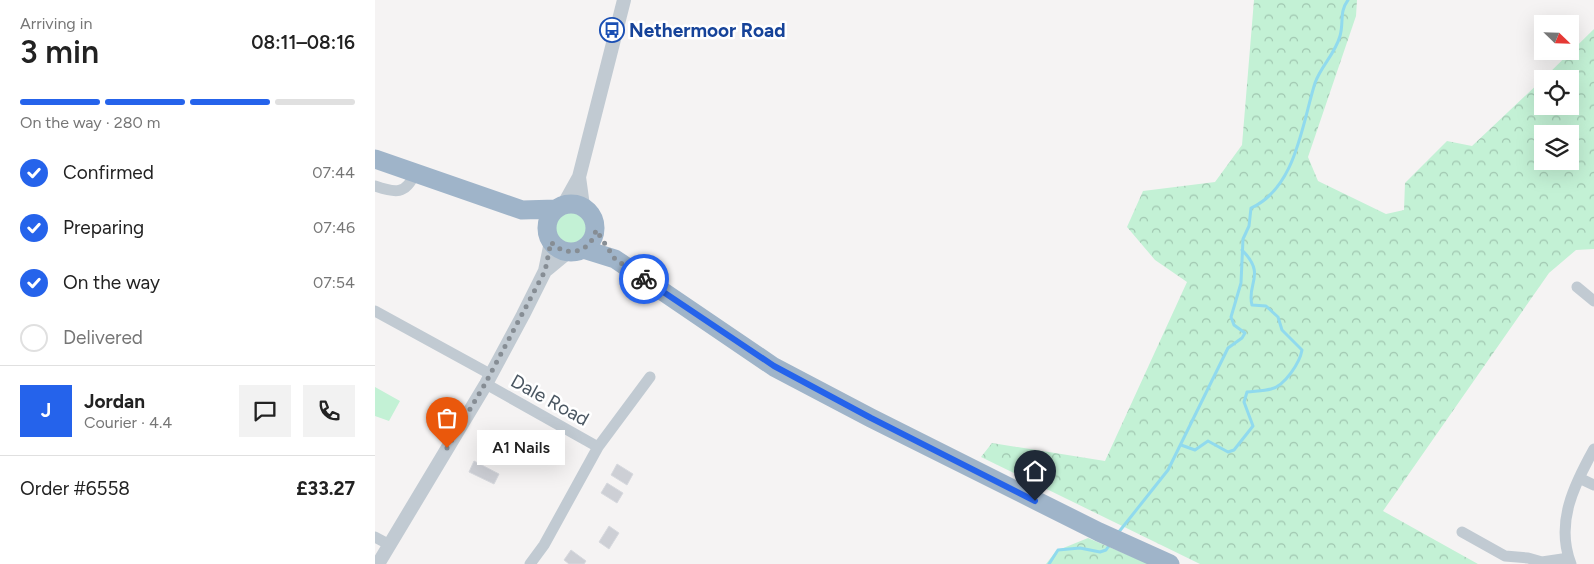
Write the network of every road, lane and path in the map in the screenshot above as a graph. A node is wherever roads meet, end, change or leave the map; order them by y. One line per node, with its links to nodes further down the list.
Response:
1 (624, 0): 4 (street)
2 (375, 159): 3 (highway)
3 (415, 173): 5 (street); 8 (highway)
4 (579, 177): 6 (street); 7 (street)
5 (375, 186)
6 (583, 206): 7 (highway); 9 (highway)
7 (560, 207): 8 (highway); 10 (highway)
8 (522, 210): 10 (highway)
9 (596, 230): 11 (highway); 12 (highway)
10 (549, 237): 11 (highway); 13 (street)
11 (576, 251): 12 (highway); 13 (street)
12 (615, 259): 29 (highway)
13 (545, 271): 18 (street)
14 (1577, 287): 15 (street)
15 (1594, 301)
16 (375, 311): 18 (street, Dale Road)
17 (650, 378): 19 (street)
18 (488, 379): 19 (street, Dale Road); 25 (street)
19 (598, 447): 28 (street)
20 (1594, 449): 21 (street)
21 (1579, 478): 22 (street); 26 (street)
22 (1594, 485)
23 (1463, 532): 26 (street)
24 (375, 536): 25 (street)
25 (390, 545): 27 (street)
26 (1570, 561)
27 (378, 564)
28 (530, 564)
29 (1170, 564)

